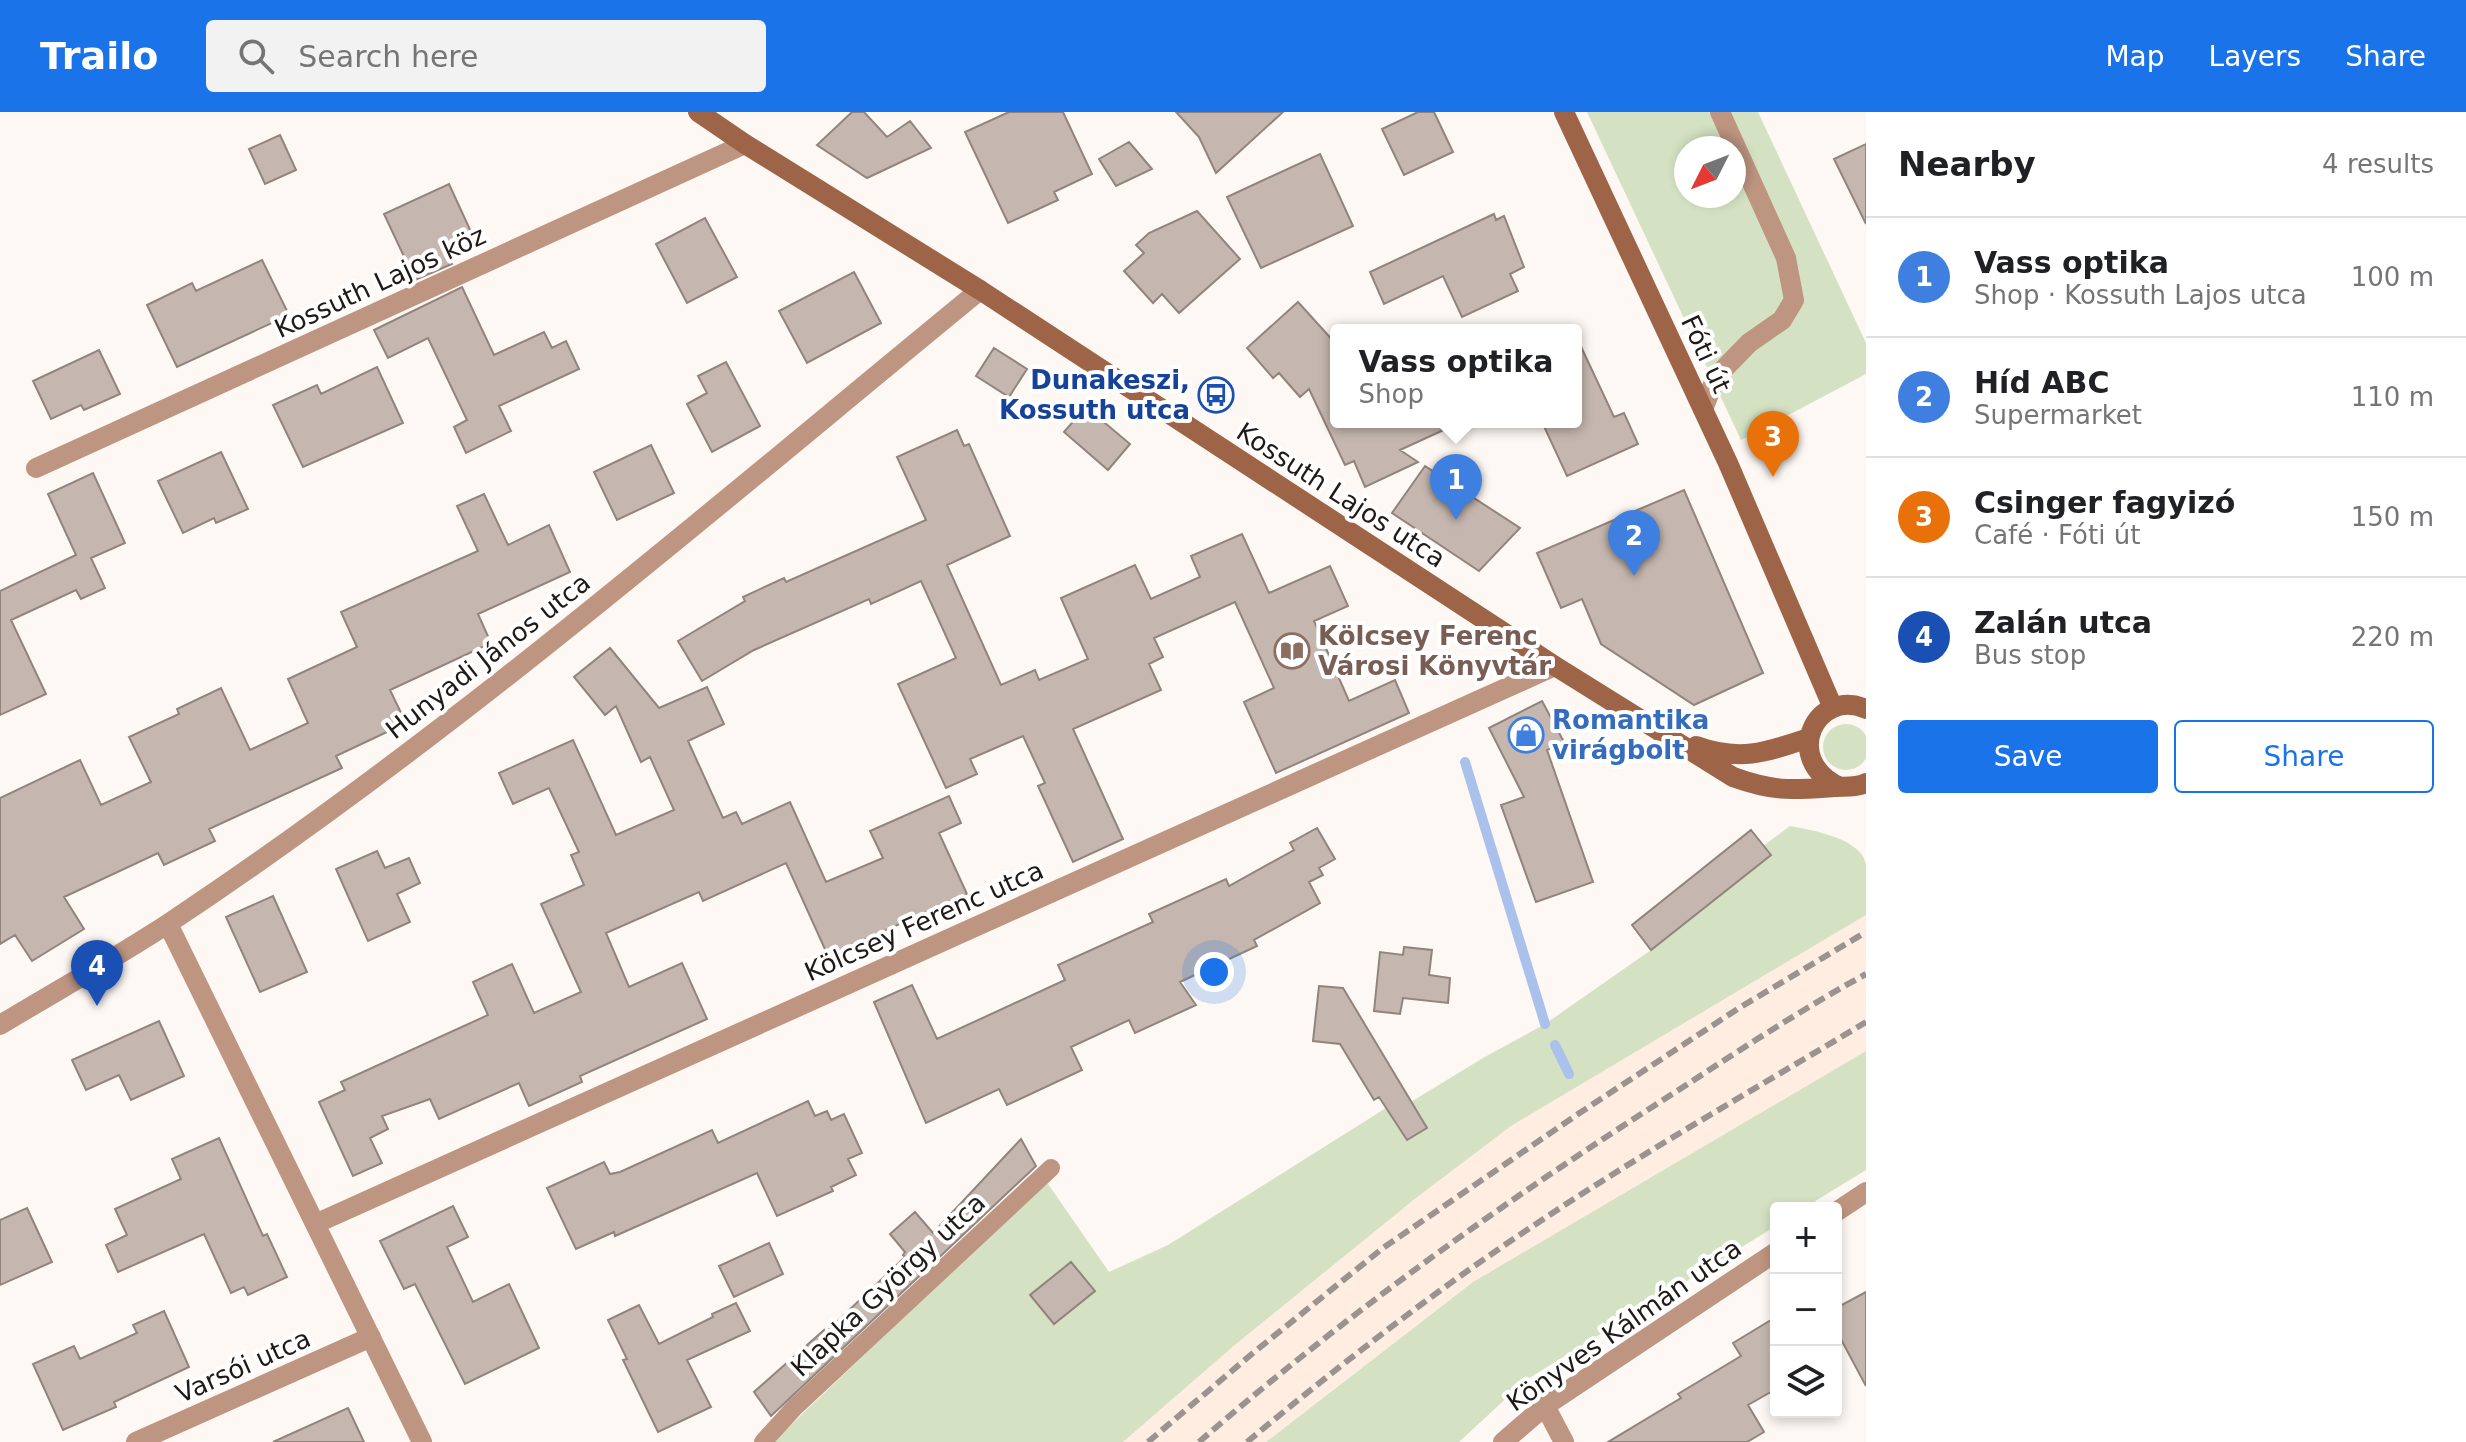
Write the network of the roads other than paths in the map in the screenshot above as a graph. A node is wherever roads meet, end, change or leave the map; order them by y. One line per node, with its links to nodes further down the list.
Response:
1 (698, 112): 4 (street, Kossuth Lajos utca)
2 (1564, 112): 6 (street, Fóti út)
3 (1720, 112): 6 (street)
4 (745, 144): 5 (street, Kossuth Lajos utca); 7 (street, Kossuth Lajos köz)
5 (980, 290): 8 (street, Kossuth Lajos utca); 14 (street, Hunyadi János utca)
6 (1703, 409): 9 (street, Fóti út)
7 (36, 468)
8 (1555, 666): 11 (street, Kossuth Lajos utca); 19 (street, Kölcsey Ferenc utca)
9 (1833, 708): 10 (street); 12 (street)
10 (1866, 709)
11 (1673, 738): 12 (street, Kossuth Lajos utca); 13 (street, Kossuth Lajos utca)
12 (1809, 738): 13 (street)
13 (1858, 790)
14 (168, 924): 15 (street, Hunyadi János utca); 19 (street)
15 (0, 1025)
16 (1051, 1168): 25 (lane, Klapka György utca)
17 (1866, 1192): 18 (street)
18 (1842, 1208)
19 (315, 1224): 21 (street)
20 (1770, 1256): 22 (street, Könyves Kálmán utca)
21 (371, 1337): 23 (street, Varsói utca); 24 (street)
22 (1545, 1406): 26 (street, Könyves Kálmán utca); 27 (street)
23 (136, 1442)
24 (422, 1442)
25 (763, 1442)
26 (1503, 1442)
27 (1564, 1442)

